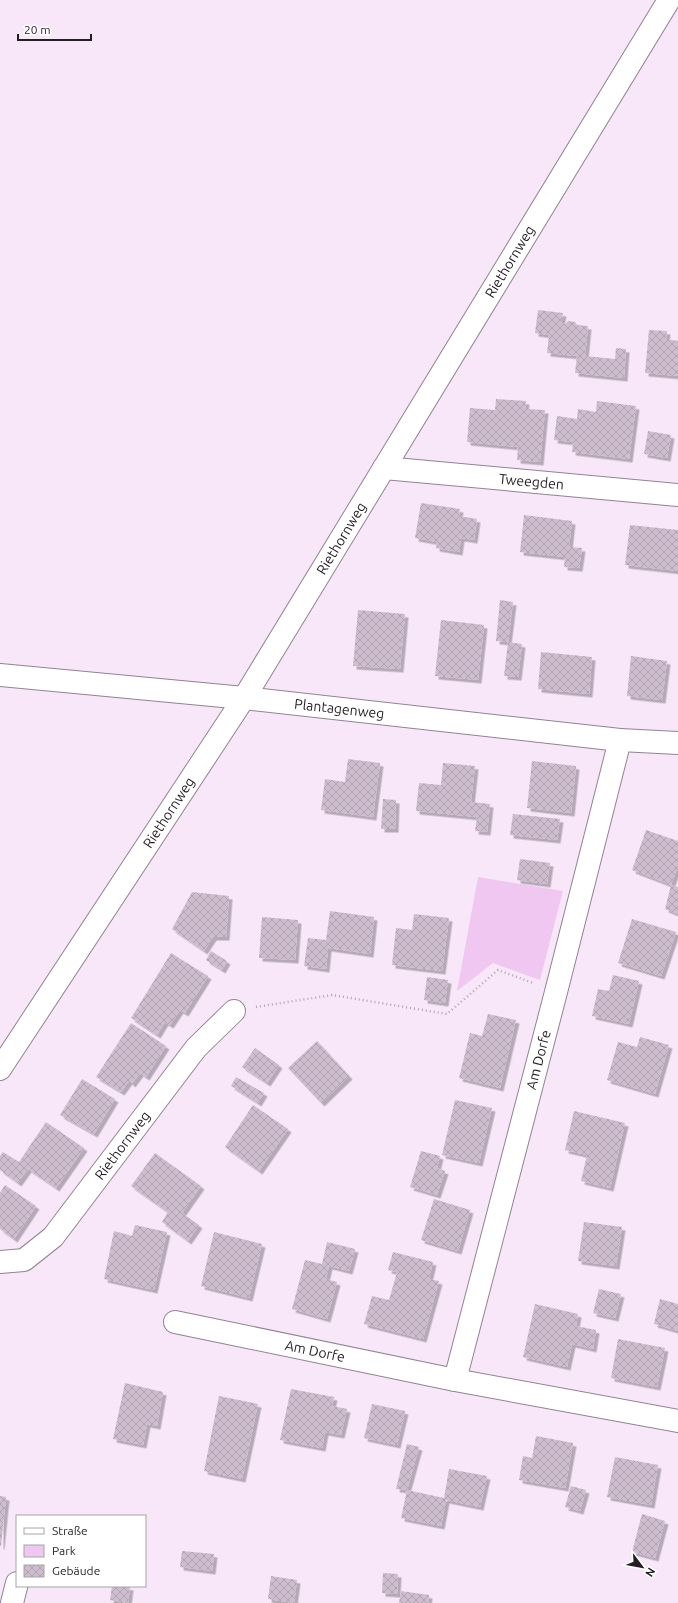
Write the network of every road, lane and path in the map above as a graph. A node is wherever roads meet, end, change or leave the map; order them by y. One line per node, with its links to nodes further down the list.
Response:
1 (669, 0): 2 (street, Riethornweg)
2 (384, 468): 3 (street, Tweegden); 5 (street, Riethornweg)
3 (678, 495)
4 (0, 675): 5 (street, Plantagenweg)
5 (244, 698): 6 (street, Plantagenweg); 10 (street, Riethornweg)
6 (620, 740): 7 (street, Plantagenweg); 8 (street, Am Dorfe)
7 (678, 743)
8 (556, 992): 9 (path); 13 (street, Am Dorfe)
9 (234, 1011): 11 (street, Riethornweg)
10 (0, 1069)
11 (0, 1262)
12 (175, 1322): 13 (street, Am Dorfe)
13 (455, 1380): 14 (street, Am Dorfe)
14 (678, 1421)
15 (16, 1587): 16 (street)
16 (12, 1603)

